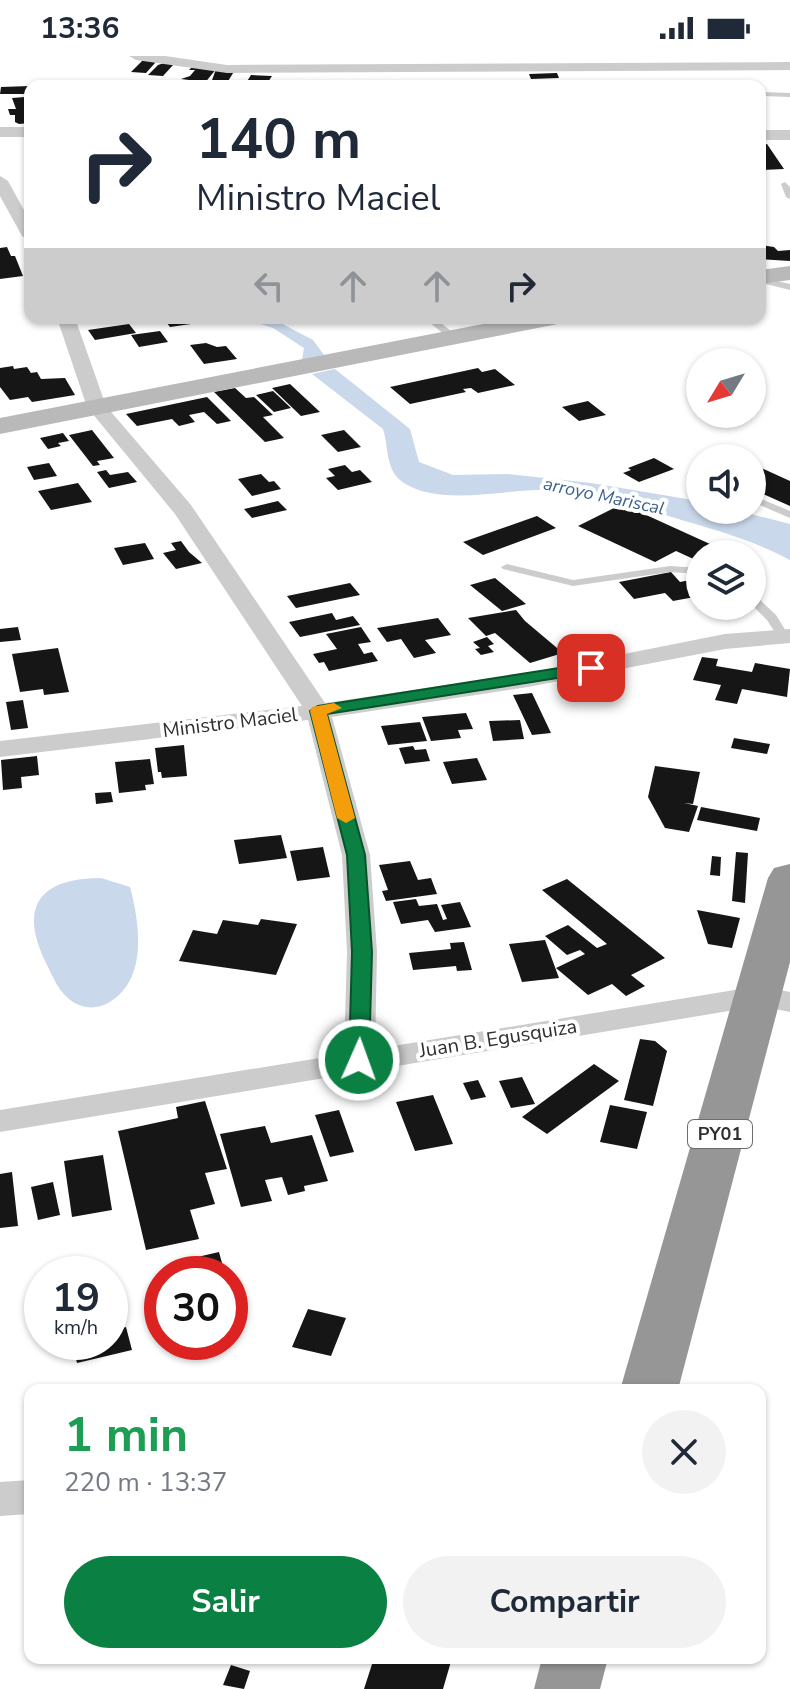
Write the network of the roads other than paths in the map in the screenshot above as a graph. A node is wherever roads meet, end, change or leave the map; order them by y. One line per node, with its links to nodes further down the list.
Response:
1 (136, 56): 4 (street)
2 (566, 65): 3 (street); 4 (street); 6 (street)
3 (790, 66)
4 (297, 69): 5 (street)
5 (296, 80)
6 (572, 80)
7 (766, 94): 8 (lane)
8 (790, 95)
9 (0, 132): 10 (street)
10 (24, 132)
11 (766, 135): 12 (street)
12 (790, 135)
13 (0, 181): 16 (street)
14 (785, 184): 15 (lane)
15 (790, 197)
16 (24, 225)
17 (790, 276): 18 (main road)
18 (766, 279)
19 (766, 281): 20 (lane)
20 (790, 287)
21 (68, 324): 25 (street)
22 (437, 324): 24 (lane)
23 (521, 324): 24 (main road)
24 (453, 337): 25 (main road)
25 (97, 407): 26 (main road); 33 (street)
26 (0, 426)
27 (766, 504): 28 (lane)
28 (790, 515)
29 (507, 567): 30 (lane)
30 (686, 570)
31 (766, 612): 32 (lane)
32 (786, 636): 33 (street, Ministro Maciel)
33 (318, 711): 34 (street, Ministro Maciel); 37 (street)
34 (0, 749)
35 (790, 878): 36 (highway, PY01)
36 (774, 999): 37 (street, Juan B. Egusquiza); 39 (highway, PY01)
37 (359, 1060): 38 (street, Juan B. Egusquiza)
38 (0, 1121)
39 (651, 1384)
40 (24, 1497): 41 (street)
41 (0, 1499)
42 (573, 1664): 43 (highway)
43 (567, 1689)

